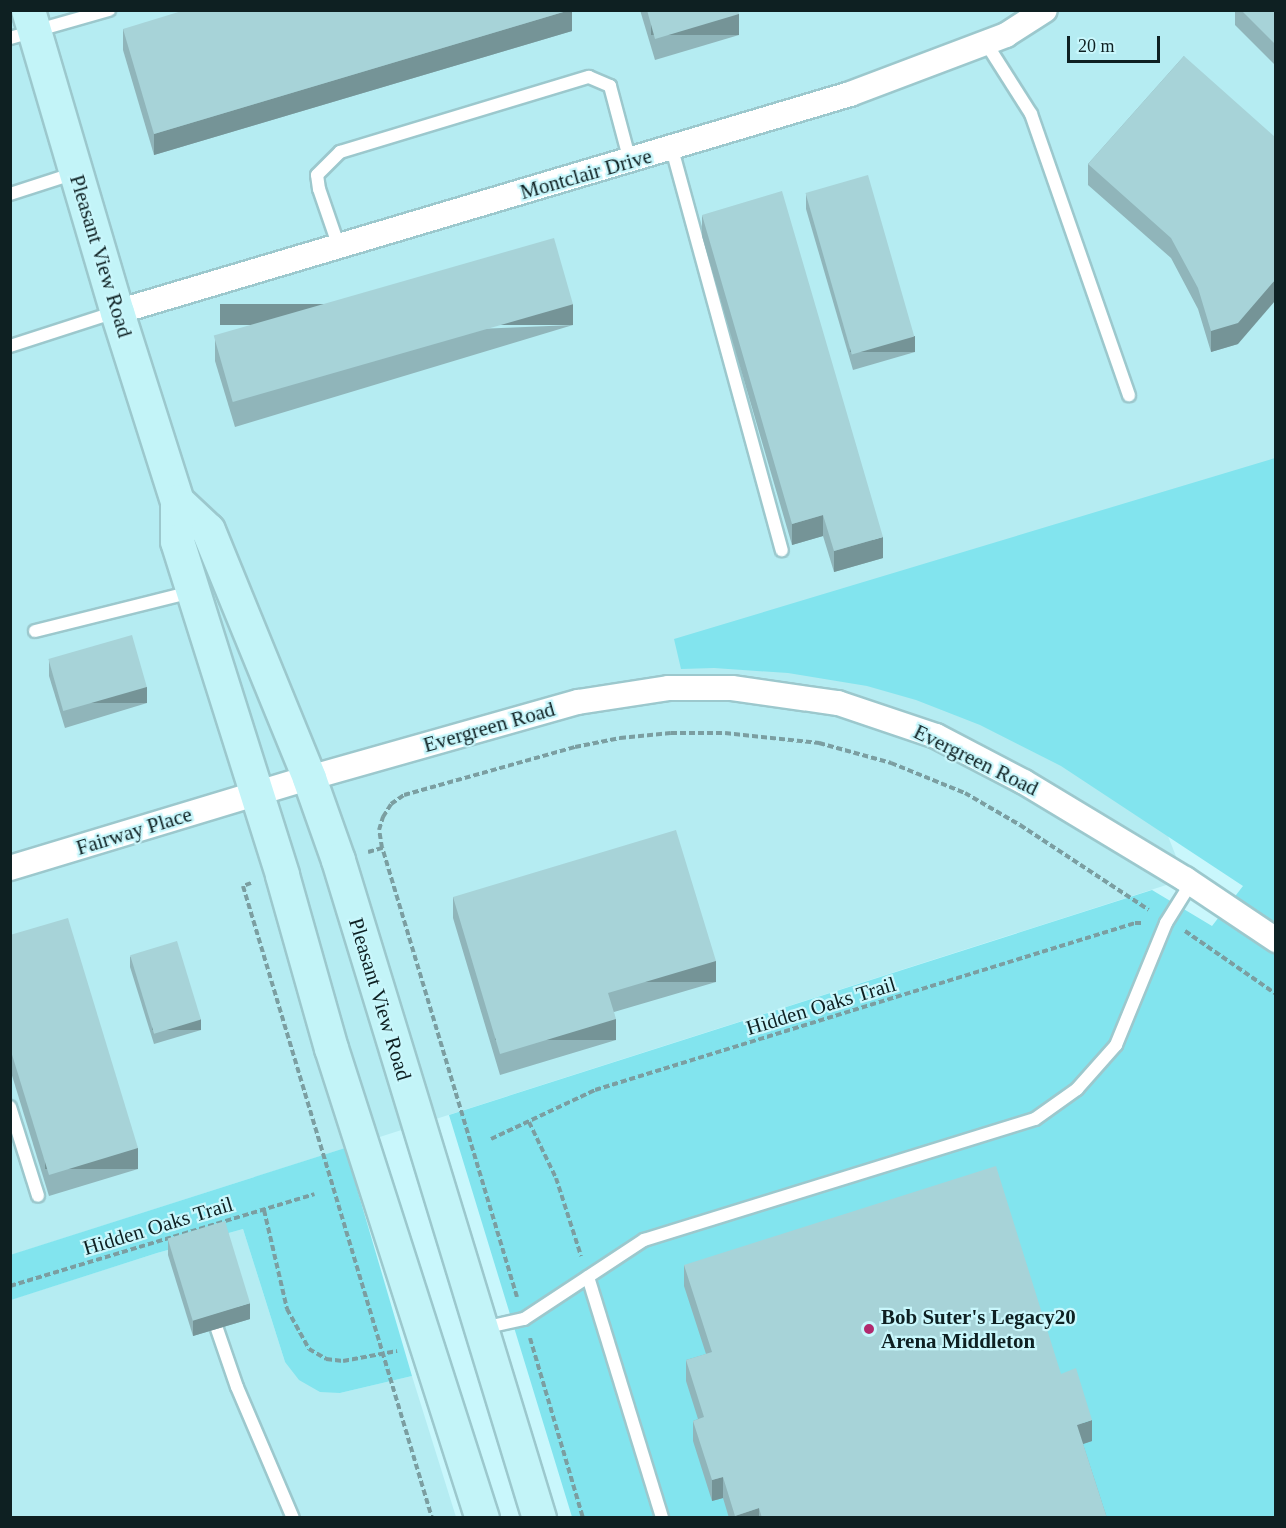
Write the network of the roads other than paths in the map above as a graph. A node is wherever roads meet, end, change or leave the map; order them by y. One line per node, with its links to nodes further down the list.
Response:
1 (109, 10): 3 (lane)
2 (1045, 10): 4 (street, Montclair Drive)
3 (24, 27): 7 (street, Pleasant View Road)
4 (986, 43): 5 (street, Montclair Drive); 12 (lane)
5 (672, 149): 6 (street, Montclair Drive); 14 (lane)
6 (630, 161): 9 (street, Montclair Drive); 9 (lane)
7 (76, 172): 8 (lane); 10 (street, Pleasant View Road)
8 (10, 194)
9 (339, 247): 10 (street, Montclair Drive)
10 (117, 312): 11 (lane); 13 (street, Pleasant View Road)
11 (10, 346)
12 (1129, 395)
13 (177, 501): 15 (street, Pleasant View Road); 17 (street, Pleasant View Road)
14 (782, 550)
15 (193, 591): 16 (lane); 18 (street, Pleasant View Road)
16 (35, 631)
17 (309, 778): 18 (street, Evergreen Road); 20 (street, Evergreen Road); 26 (street, Pleasant View Road)
18 (256, 794): 19 (street, Fairway Place); 28 (street, Pleasant View Road)
19 (10, 868)
20 (1191, 884): 21 (street, Evergreen Road); 24 (lane)
21 (1275, 940)
22 (10, 1107): 23 (lane)
23 (38, 1196)
24 (588, 1277): 26 (lane); 30 (lane)
25 (217, 1329): 27 (lane)
26 (481, 1329): 29 (street, Pleasant View Road)
27 (293, 1518)
28 (482, 1518)
29 (538, 1518)
30 (662, 1518)

